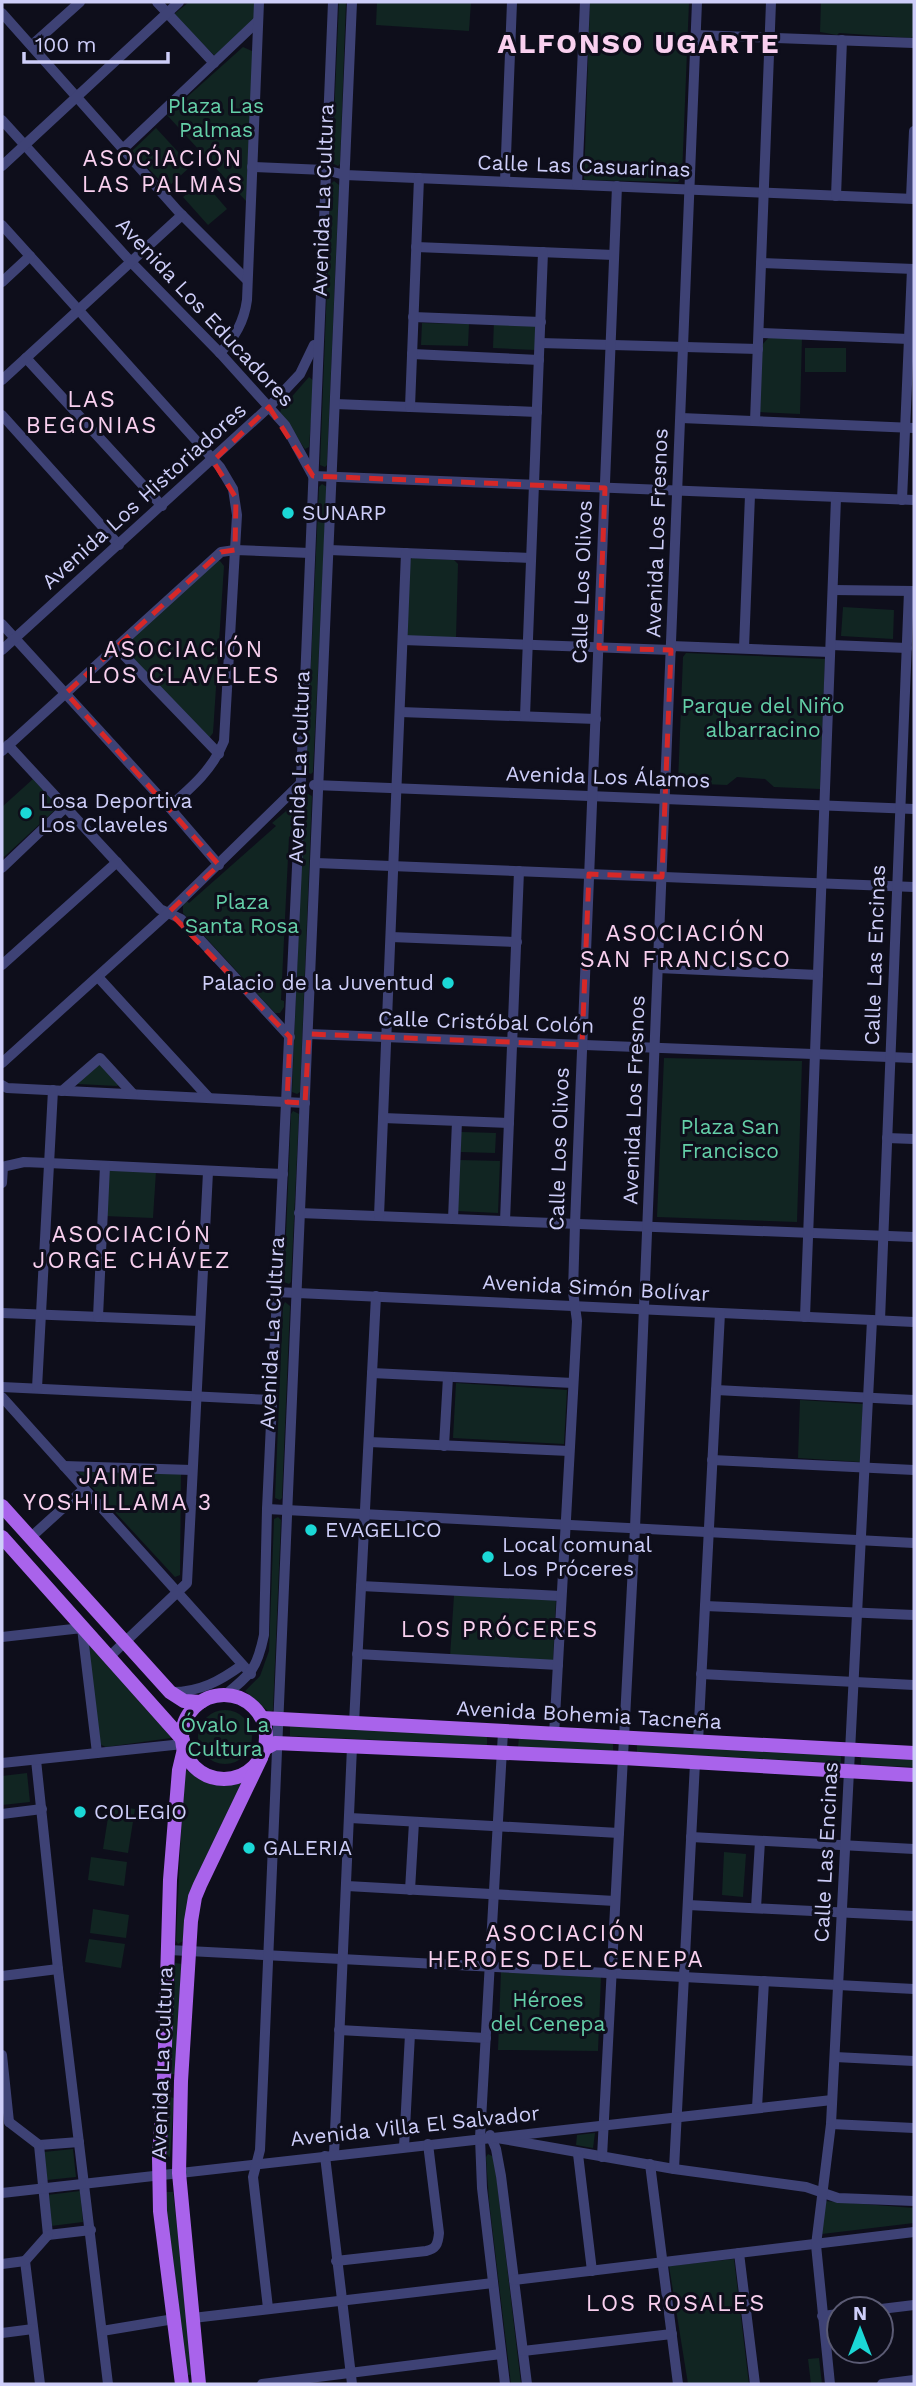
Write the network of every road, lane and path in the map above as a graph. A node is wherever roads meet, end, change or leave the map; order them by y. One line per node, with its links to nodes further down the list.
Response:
1 (80, 2): 18 (street)
2 (157, 2): 12 (street)
3 (179, 2): 12 (street)
4 (259, 2): 13 (street)
5 (333, 2): 27 (street, Avenida La Cultura)
6 (352, 2): 28 (street, Avenida La Cultura)
7 (512, 2): 30 (street)
8 (585, 2): 31 (street)
9 (697, 2): 14 (street, Avenida Los Fresnos)
10 (771, 2): 15 (street)
11 (2, 13): 18 (street)
12 (167, 13): 19 (street); 20 (street)
13 (258, 20): 19 (street); 26 (street)
14 (696, 35): 15 (street); 33 (street, Avenida Los Fresnos)
15 (770, 38): 16 (street); 34 (street)
16 (842, 40): 17 (street); 35 (street)
17 (914, 43)
18 (32, 45): 20 (street)
19 (214, 63): 24 (street)
20 (77, 96): 23 (street); 24 (street)
21 (2, 120): 23 (street, Avenida Los Educadores)
22 (914, 131): 36 (street)
23 (24, 145): 25 (street); 43 (street, Avenida Los Educadores)
24 (124, 148): 37 (street)
25 (2, 166)
26 (252, 167): 27 (street, Calle Las Casuarinas); 46 (street)
27 (325, 170): 28 (street, Calle Las Casuarinas); 51 (street, Avenida La Cultura)
28 (345, 175): 29 (street, Calle Las Casuarinas); 63 (street, Avenida La Cultura)
29 (419, 178): 30 (street, Calle Las Casuarinas); 39 (street)
30 (505, 181): 31 (street, Calle Las Casuarinas)
31 (577, 184): 32 (street, Calle Las Casuarinas)
32 (617, 186): 33 (street, Calle Las Casuarinas); 41 (street, Calle Los Olivos)
33 (690, 189): 34 (street, Calle Las Casuarinas); 56 (street, Avenida Los Fresnos)
34 (764, 192): 35 (street, Calle Las Casuarinas); 44 (street)
35 (836, 196): 36 (street, Calle Las Casuarinas)
36 (913, 199)
37 (182, 215): 43 (street); 46 (street)
38 (2, 225): 42 (street)
39 (416, 247): 40 (street); 49 (street)
40 (543, 253): 41 (street); 50 (street)
41 (614, 255): 55 (street, Calle Los Olivos)
42 (30, 256): 47 (street); 48 (street)
43 (130, 261): 48 (street); 58 (street, Avenida Los Educadores)
44 (761, 263): 45 (street); 52 (street)
45 (913, 269): 53 (street)
46 (247, 280): 58 (street)
47 (2, 282)
48 (78, 310): 60 (street); 71 (street)
49 (413, 317): 50 (street); 59 (street)
50 (541, 322): 54 (street)
51 (319, 325): 65 (street, Avenida Los Historiadores); 72 (street, Avenida La Cultura)
52 (759, 333): 53 (street); 57 (street)
53 (909, 339): 70 (street)
54 (540, 343): 55 (street); 61 (street)
55 (611, 345): 56 (street); 75 (street, Calle Los Olivos)
56 (683, 347): 57 (street); 68 (street, Avenida Los Fresnos)
57 (758, 349): 69 (street)
58 (220, 353): 65 (street, Avenida Los Educadores)
59 (412, 354): 61 (street); 64 (street)
60 (26, 358): 62 (street); 80 (street)
61 (539, 360): 66 (street)
62 (2, 380)
63 (335, 404): 64 (street); 73 (street, Avenida La Cultura)
64 (410, 407): 66 (street)
65 (269, 408): 71 (street, Avenida Los Historiadores); 72 (street, Avenida Los Educadores)
66 (537, 412): 74 (street)
67 (2, 415): 81 (street)
68 (681, 418): 69 (street); 76 (street, Avenida Los Fresnos)
69 (755, 421): 70 (street)
70 (910, 428): 79 (street)
71 (213, 461): 80 (street, Avenida Los Historiadores); 82 (street)
72 (313, 476): 73 (street); 84 (street, Avenida La Cultura)
73 (332, 477): 74 (street); 83 (street, Avenida La Cultura)
74 (534, 485): 75 (street); 86 (street)
75 (605, 488): 76 (street); 94 (street, Calle Los Olivos)
76 (677, 491): 77 (street); 95 (street, Avenida Los Fresnos)
77 (750, 495): 78 (street); 96 (street)
78 (836, 498): 79 (street); 87 (street)
79 (908, 500)
80 (162, 506): 81 (street, Avenida Los Historiadores)
81 (119, 545): 90 (street, Avenida Los Historiadores)
82 (235, 550): 84 (street); 93 (street); 107 (street)
83 (328, 550): 85 (street); 109 (street, Avenida La Cultura)
84 (310, 553): 108 (street, Avenida La Cultura)
85 (406, 553): 86 (street); 91 (street)
86 (531, 558): 92 (street)
87 (833, 590): 88 (street); 97 (street)
88 (912, 591): 98 (street, Calle Las Encinas)
89 (2, 624): 90 (street)
90 (15, 638): 99 (street, Avenida Los Historiadores); 101 (street)
91 (402, 640): 92 (street); 102 (street)
92 (527, 645): 94 (street); 103 (street)
93 (116, 647): 101 (street); 107 (street)
94 (598, 648): 95 (street); 104 (street, Calle Los Olivos)
95 (671, 648): 96 (street); 112 (street, Avenida Los Fresnos)
96 (744, 648): 97 (street)
97 (831, 648): 98 (street); 114 (street)
98 (907, 648): 100 (street, Calle Las Encinas)
99 (2, 650)
100 (910, 660): 105 (street, Calle Las Encinas)
101 (66, 693): 106 (street); 115 (street)
102 (400, 712): 103 (street); 110 (street)
103 (525, 716): 104 (street)
104 (596, 719): 111 (street, Calle Los Olivos)
105 (909, 733): 116 (street, Calle Las Encinas)
106 (5, 748): 113 (street)
107 (219, 754): 115 (street)
108 (301, 783): 109 (street, Avenida Los Álamos); 120 (street); 137 (street, Avenida La Cultura)
109 (319, 785): 110 (street, Avenida Los Álamos); 119 (street, Avenida La Cultura)
110 (397, 788): 111 (street, Avenida Los Álamos); 121 (street)
111 (592, 796): 112 (street, Avenida Los Álamos); 124 (street, Calle Los Olivos)
112 (665, 799): 114 (street, Avenida Los Álamos); 125 (street, Avenida Los Fresnos)
113 (67, 806): 118 (street); 122 (street)
114 (825, 806): 116 (street, Avenida Los Álamos); 126 (street)
115 (169, 807): 120 (street)
116 (901, 808): 117 (street, Avenida Los Álamos); 127 (street, Calle Las Encinas)
117 (914, 809)
118 (117, 862): 129 (street); 132 (street)
119 (316, 863): 121 (street); 136 (street, Avenida La Cultura)
120 (219, 865): 129 (street)
121 (393, 866): 123 (street); 130 (street)
122 (2, 868)
123 (519, 871): 124 (street); 131 (street)
124 (589, 874): 125 (street); 140 (street, Calle Los Olivos)
125 (662, 877): 126 (street); 133 (street, Avenida Los Fresnos)
126 (821, 884): 127 (street); 134 (street)
127 (898, 887): 128 (street); 143 (street, Calle Las Encinas)
128 (914, 887)
129 (169, 912): 135 (street); 137 (street)
130 (391, 937): 131 (street); 138 (street)
131 (517, 942): 139 (street)
132 (2, 965)
133 (658, 968): 134 (street); 141 (street, Avenida Los Fresnos)
134 (818, 975): 142 (street)
135 (98, 977): 145 (street); 149 (street)
136 (309, 1034): 138 (street, Calle Cristóbal Colón); 151 (street, Avenida La Cultura)
137 (290, 1037): 150 (street, Avenida La Cultura)
138 (386, 1037): 139 (street, Calle Cristóbal Colón); 152 (street)
139 (513, 1042): 140 (street, Calle Cristóbal Colón); 154 (street)
140 (582, 1045): 141 (street, Calle Cristóbal Colón); 167 (street, Calle Los Olivos)
141 (655, 1048): 142 (street, Calle Cristóbal Colón); 168 (street, Avenida Los Fresnos)
142 (815, 1054): 143 (street, Calle Cristóbal Colón); 169 (street)
143 (891, 1058): 144 (street, Calle Cristóbal Colón); 155 (street, Calle Las Encinas)
144 (914, 1058)
145 (2, 1063)
146 (2, 1085): 147 (street)
147 (58, 1090): 148 (street); 148 (street); 157 (street)
148 (133, 1094): 149 (street)
149 (209, 1098): 150 (street)
150 (287, 1102): 151 (street); 161 (street, Avenida La Cultura)
151 (305, 1103): 163 (street, Avenida La Cultura)
152 (383, 1118): 153 (street); 164 (street)
153 (457, 1121): 154 (street); 165 (street)
154 (509, 1123): 166 (street)
155 (887, 1138): 156 (street); 170 (street, Calle Las Encinas)
156 (914, 1139)
157 (48, 1163): 158 (street); 159 (street); 179 (street)
158 (105, 1166): 160 (street); 180 (street)
159 (2, 1167): 162 (street)
160 (208, 1171): 161 (street); 183 (street)
161 (283, 1174): 172 (street, Avenida La Cultura)
162 (2, 1183)
163 (299, 1213): 164 (street); 173 (street, Avenida La Cultura)
164 (379, 1216): 165 (street)
165 (453, 1219): 166 (street)
166 (505, 1221): 167 (street)
167 (575, 1224): 168 (street); 175 (street, Calle Los Olivos)
168 (648, 1227): 169 (street); 176 (street, Avenida Los Fresnos)
169 (808, 1233): 170 (street); 181 (street)
170 (883, 1236): 171 (street); 182 (street, Calle Las Encinas)
171 (914, 1237)
172 (276, 1292): 173 (street, Avenida Simón Bolívar); 194 (street, Avenida La Cultura)
173 (295, 1293): 174 (street, Avenida Simón Bolívar); 207 (street, Avenida La Cultura)
174 (376, 1296): 175 (street, Avenida Simón Bolívar); 185 (street)
175 (575, 1305): 176 (street, Avenida Simón Bolívar); 187 (street, Calle Los Olivos)
176 (644, 1309): 178 (street, Avenida Simón Bolívar); 210 (street, Avenida Los Fresnos)
177 (2, 1313): 179 (street)
178 (720, 1313): 181 (street, Avenida Simón Bolívar); 190 (street)
179 (40, 1315): 180 (street); 189 (street)
180 (98, 1317): 183 (street)
181 (805, 1317): 182 (street, Avenida Simón Bolívar)
182 (876, 1320): 184 (street, Avenida Simón Bolívar); 193 (street, Calle Las Encinas)
183 (200, 1321): 191 (street)
184 (914, 1322)
185 (372, 1373): 186 (street); 196 (street)
186 (448, 1377): 187 (street); 197 (street)
187 (573, 1383): 198 (street, Calle Los Olivos)
188 (2, 1387): 189 (street)
189 (37, 1388): 191 (street)
190 (716, 1390): 193 (street); 199 (street)
191 (196, 1395): 194 (street); 202 (street)
192 (2, 1396): 200 (street)
193 (868, 1398): 195 (street); 201 (street, Calle Las Encinas)
194 (272, 1400): 206 (street, Avenida La Cultura)
195 (914, 1400)
196 (369, 1442): 197 (street); 208 (street)
197 (444, 1446): 198 (street)
198 (569, 1451): 209 (street, Calle Los Olivos)
199 (712, 1460): 201 (street); 211 (street)
200 (64, 1466): 202 (street); 204 (street)
201 (864, 1468): 203 (street); 214 (street, Calle Las Encinas)
202 (192, 1470): 217 (street)
203 (914, 1470)
204 (84, 1489): 213 (street); 217 (street)
205 (2, 1506): 213 (main road)
206 (267, 1509): 207 (street); 229 (street, Avenida La Cultura)
207 (285, 1510): 208 (street); 236 (street, Avenida La Cultura)
208 (365, 1514): 209 (street); 216 (street)
209 (565, 1524): 210 (street); 218 (street, Calle Los Olivos)
210 (635, 1528): 211 (street); 240 (street, Avenida Los Fresnos)
211 (709, 1532): 214 (street); 219 (street)
212 (2, 1538): 222 (main road)
213 (30, 1538): 224 (main road)
214 (861, 1540): 215 (street); 220 (street, Calle Las Encinas)
215 (914, 1543)
216 (361, 1586): 218 (street); 225 (street)
217 (179, 1592): 224 (street); 227 (street)
218 (561, 1596): 228 (street, Calle Los Olivos)
219 (705, 1606): 220 (street); 230 (street)
220 (857, 1613): 221 (street); 231 (street, Calle Las Encinas)
221 (914, 1615)
222 (82, 1628): 223 (street); 226 (main road); 246 (street)
223 (2, 1637)
224 (123, 1641): 226 (street); 233 (main road)
225 (358, 1654): 228 (street); 237 (street)
226 (109, 1657): 242 (main road)
227 (242, 1665): 229 (street); 233 (street)
228 (558, 1665): 239 (street, Calle Los Olivos)
229 (251, 1674): 234 (street)
230 (701, 1674): 231 (street); 241 (street)
231 (854, 1682): 232 (street); 245 (street, Calle Las Encinas)
232 (914, 1685)
233 (170, 1692): 235 (main road)
234 (226, 1695): 235 (main road); 236 (main road)
235 (201, 1702): 242 (main road)
236 (269, 1718): 237 (main road, Avenida Bohemia Tacneña); 244 (main road)
237 (354, 1723): 238 (main road, Avenida Bohemia Tacneña)
238 (503, 1732): 239 (main road, Avenida Bohemia Tacneña); 247 (street)
239 (554, 1735): 240 (main road, Avenida Bohemia Tacneña)
240 (625, 1738): 241 (main road, Avenida Bohemia Tacneña); 249 (street, Avenida Los Fresnos)
241 (698, 1742): 245 (main road, Avenida Bohemia Tacneña)
242 (183, 1744): 244 (main road); 246 (street); 273 (main road, Avenida La Cultura)
243 (352, 1747): 244 (main road, Avenida Bohemia Tacneña); 247 (main road, Avenida Bohemia Tacneña); 257 (street)
244 (267, 1750): 274 (main road, Avenida La Cultura); 275 (street)
245 (851, 1750): 248 (main road, Avenida Bohemia Tacneña); 253 (street, Calle Las Encinas)
246 (97, 1753): 250 (street)
247 (502, 1753): 249 (main road, Avenida Bohemia Tacneña); 259 (street)
248 (914, 1753)
249 (623, 1758): 252 (main road, Avenida Bohemia Tacneña); 260 (street, Avenida Los Fresnos)
250 (36, 1760): 251 (street); 255 (street)
251 (2, 1763)
252 (695, 1763): 253 (main road, Avenida Bohemia Tacneña); 261 (street)
253 (850, 1772): 254 (main road, Avenida Bohemia Tacneña); 263 (street, Calle Las Encinas)
254 (914, 1776)
255 (42, 1809): 256 (street); 278 (street)
256 (2, 1814)
257 (351, 1818): 258 (street); 265 (street)
258 (414, 1822): 259 (street); 266 (street)
259 (498, 1826): 260 (street); 267 (street)
260 (619, 1833): 268 (street, Avenida Los Fresnos)
261 (691, 1837): 262 (street); 269 (street)
262 (760, 1841): 263 (street); 270 (street)
263 (846, 1845): 264 (street); 271 (street, Calle Las Encinas)
264 (914, 1849)
265 (347, 1886): 266 (street); 276 (street)
266 (410, 1890): 267 (street)
267 (494, 1894): 268 (street); 277 (street)
268 (615, 1901): 279 (street, Avenida Los Fresnos)
269 (688, 1905): 270 (street); 281 (street)
270 (756, 1908): 271 (street)
271 (842, 1913): 272 (street); 283 (street, Calle Las Encinas)
272 (914, 1916)
273 (169, 1950): 274 (street); 291 (main road, Avenida La Cultura)
274 (188, 1951): 275 (street); 292 (main road, Avenida La Cultura)
275 (268, 1955): 276 (street); 308 (street)
276 (343, 1959): 277 (street); 285 (street)
277 (490, 1967): 279 (street); 287 (street)
278 (58, 1969): 280 (street); 301 (street)
279 (612, 1973): 281 (street); 298 (street, Avenida Los Fresnos)
280 (2, 1976)
281 (684, 1977): 282 (street); 295 (street)
282 (764, 1981): 283 (street); 294 (street)
283 (838, 1985): 284 (street); 289 (street, Calle Las Encinas)
284 (914, 1989)
285 (340, 2030): 286 (street); 306 (street)
286 (410, 2034): 287 (street); 304 (street)
287 (486, 2038): 300 (street)
288 (2, 2054): 296 (street)
289 (835, 2057): 290 (street); 293 (street, Calle Las Encinas)
290 (914, 2061)
291 (164, 2079): 292 (main road); 312 (main road, Avenida La Cultura)
292 (181, 2081): 311 (main road, Avenida La Cultura)
293 (832, 2100): 294 (street, Avenida Villa El Salvador); 297 (street, Calle Las Encinas)
294 (757, 2108): 295 (street, Avenida Villa El Salvador)
295 (676, 2117): 298 (street, Avenida Villa El Salvador); 310 (street)
296 (6, 2123): 303 (street)
297 (831, 2124): 299 (street); 316 (street, Calle Las Encinas)
298 (603, 2125): 300 (street, Avenida Villa El Salvador); 307 (street, Avenida Los Fresnos)
299 (914, 2128)
300 (485, 2137): 302 (street, Avenida Villa El Salvador); 305 (street); 328 (street); 329 (street)
301 (79, 2141): 303 (street); 313 (street)
302 (428, 2144): 304 (street, Avenida Villa El Salvador); 324 (street)
303 (39, 2145): 314 (street)
304 (404, 2147): 306 (street, Avenida Villa El Salvador)
305 (578, 2154): 307 (street); 327 (street)
306 (330, 2155): 308 (street, Avenida Villa El Salvador); 324 (street)
307 (602, 2157): 309 (street)
308 (256, 2164): 311 (street, Avenida Villa El Salvador); 333 (street)
309 (650, 2164): 310 (street); 325 (street)
310 (674, 2169): 316 (street)
311 (179, 2173): 312 (street, Avenida Villa El Salvador); 336 (main road, Avenida La Cultura)
312 (159, 2175): 313 (street, Avenida Villa El Salvador); 337 (main road, Avenida La Cultura)
313 (85, 2184): 314 (street, Avenida Villa El Salvador); 318 (street)
314 (43, 2188): 315 (street, Avenida Villa El Salvador); 320 (street)
315 (2, 2193)
316 (822, 2193): 317 (street); 321 (street, Calle Las Encinas)
317 (914, 2201)
318 (91, 2230): 320 (street); 339 (street)
319 (914, 2232): 321 (street)
320 (47, 2235): 323 (street)
321 (816, 2245): 322 (street); 334 (street, Calle Las Encinas)
322 (739, 2253): 325 (street); 355 (street)
323 (25, 2261): 326 (street); 338 (street)
324 (336, 2261): 330 (street)
325 (663, 2263): 327 (street); 341 (street)
326 (2, 2264)
327 (592, 2271): 328 (street)
328 (514, 2280): 342 (street)
329 (493, 2283): 330 (street); 343 (street)
330 (341, 2300): 333 (street); 344 (street)
331 (914, 2305): 332 (street)
332 (895, 2307)
333 (268, 2308): 336 (street)
334 (822, 2316): 335 (street); 356 (street, Calle Las Encinas)
335 (825, 2316)
336 (193, 2318): 350 (main road, Avenida La Cultura)
337 (174, 2319): 339 (street); 349 (main road, Avenida La Cultura)
338 (33, 2329): 340 (street); 347 (street)
339 (102, 2331): 348 (street)
340 (2, 2333)
341 (671, 2334): 342 (street); 354 (street)
342 (523, 2351): 353 (street)
343 (502, 2354): 344 (street); 352 (street)
344 (351, 2378): 351 (street)
345 (914, 2380): 346 (street)
346 (902, 2383): 357 (street)
347 (40, 2384)
348 (108, 2384)
349 (182, 2384)
350 (199, 2384)
351 (262, 2384)
352 (505, 2384)
353 (527, 2384)
354 (678, 2384)
355 (755, 2384)
356 (830, 2384)
357 (882, 2384)

